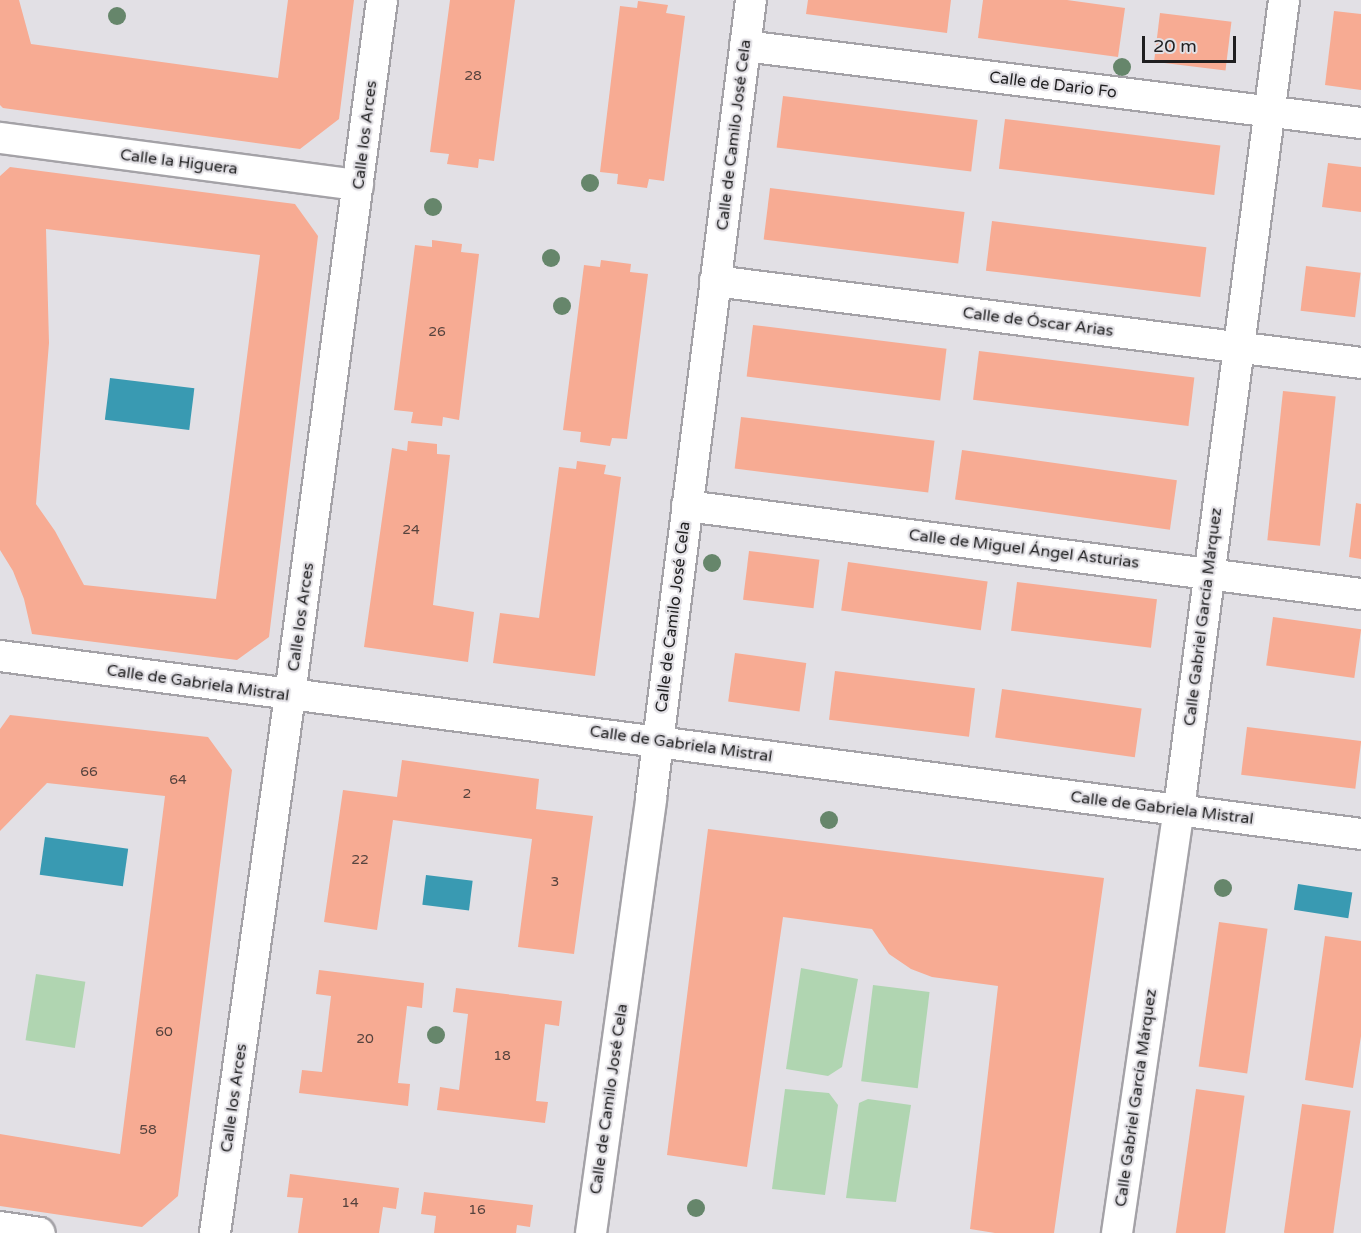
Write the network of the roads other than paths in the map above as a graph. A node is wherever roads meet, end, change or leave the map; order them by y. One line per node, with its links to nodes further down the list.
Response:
1 (382, 0): 8 (street, Calle los Arces)
2 (751, 0): 4 (street, Calle de Camilo José Cela)
3 (1284, 0): 5 (street, Calle Gabriel García Márquez)
4 (745, 46): 5 (street, Calle de Dario Fo); 9 (street, Calle de Camilo José Cela)
5 (1270, 111): 6 (street, Calle de Dario Fo); 10 (street, Calle Gabriel García Márquez)
6 (1361, 123)
7 (0, 138): 8 (street, Calle la Higuera)
8 (358, 185): 16 (street, Calle los Arces)
9 (715, 281): 10 (street, Calle de Óscar Arias); 12 (street, Calle de Camilo José Cela)
10 (1239, 348): 11 (street, Calle de Óscar Arias); 13 (street, Calle Gabriel García Márquez)
11 (1361, 363)
12 (687, 506): 13 (street, Calle de Miguel Ángel Asturias); 17 (street, Calle de Camilo José Cela)
13 (1209, 574): 14 (street, Calle de Miguel Ángel Asturias); 18 (street, Calle Gabriel García Márquez)
14 (1361, 594)
15 (0, 656): 16 (street, Calle de Gabriela Mistral)
16 (290, 695): 17 (street, Calle de Gabriela Mistral); 22 (street, Calle los Arces)
17 (657, 742): 18 (street, Calle de Gabriela Mistral); 23 (street, Calle de Camilo José Cela)
18 (1178, 809): 19 (street, Calle de Gabriela Mistral); 24 (street, Calle Gabriel García Márquez)
19 (1361, 834)
20 (0, 1227): 21 (street)
21 (40, 1233)
22 (215, 1233)
23 (591, 1233)
24 (1117, 1233)

